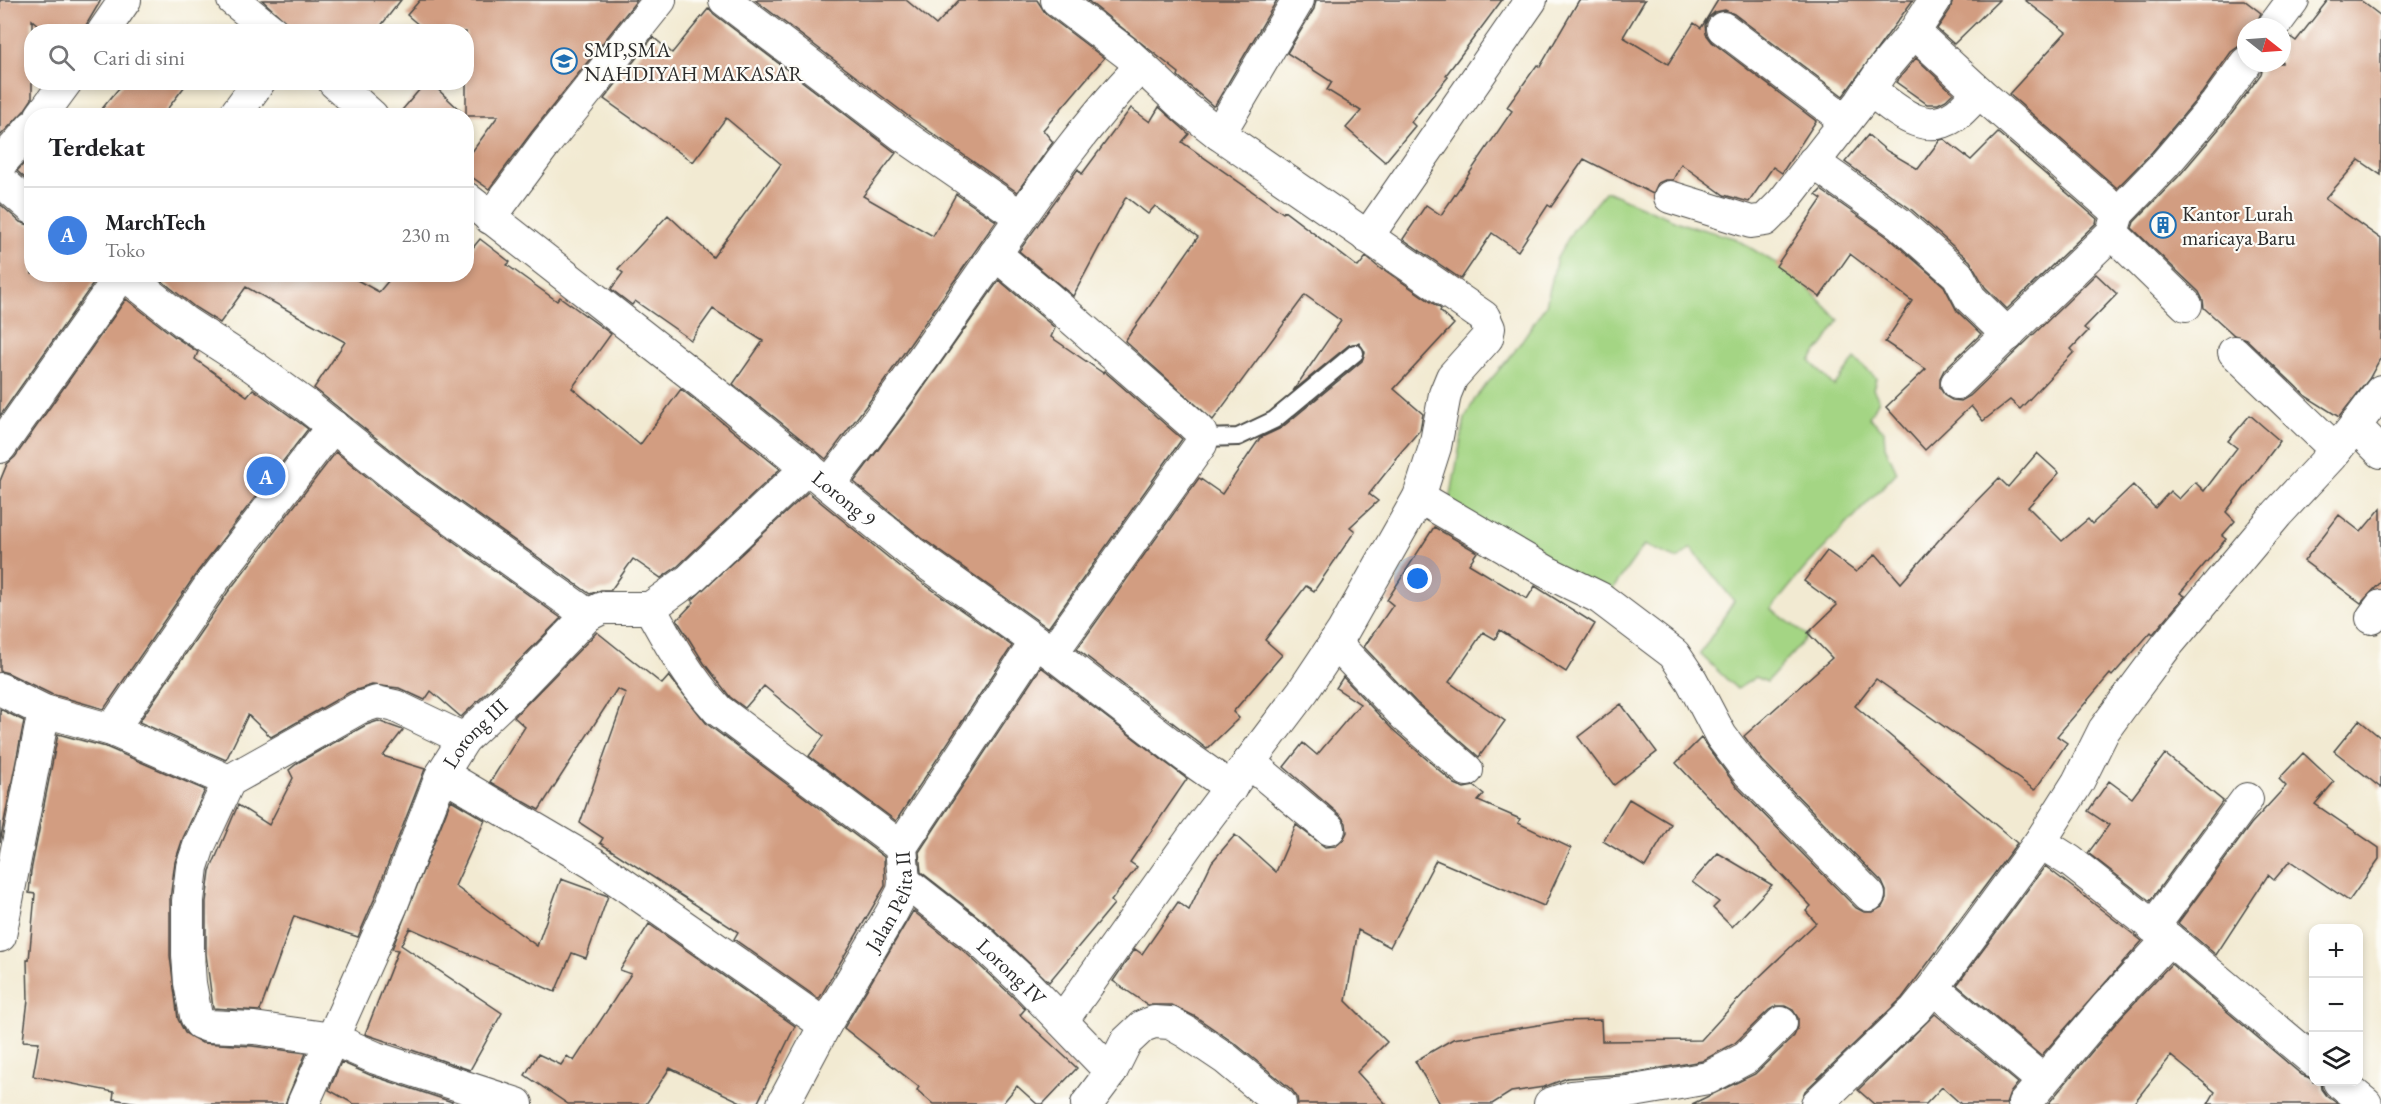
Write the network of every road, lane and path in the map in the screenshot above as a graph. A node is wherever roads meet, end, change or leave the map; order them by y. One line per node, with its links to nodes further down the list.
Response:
1 (125, 0): 11 (street)
2 (233, 0): 12 (street)
3 (660, 0): 33 (street)
4 (725, 0): 34 (street)
5 (1057, 0): 15 (street)
6 (1298, 0): 26 (street)
7 (1531, 0): 36 (street)
8 (1935, 0): 14 (street)
9 (2293, 0): 10 (street)
10 (2280, 18)
11 (108, 24)
12 (263, 24)
13 (1723, 28): 25 (street)
14 (1914, 32): 17 (street); 21 (street)
15 (1141, 66): 26 (street); 34 (street)
16 (2239, 72): 35 (street)
17 (1869, 89): 21 (street); 25 (street)
18 (60, 90): 22 (street)
19 (253, 90): 23 (street)
20 (343, 90): 24 (street)
21 (1979, 92): 35 (street)
22 (47, 108)
23 (240, 108)
24 (363, 108)
25 (1845, 120): 28 (street)
26 (1219, 134): 36 (street)
27 (24, 136): 29 (street)
28 (1813, 162): 31 (street); 41 (street)
29 (0, 164)
30 (0, 180): 32 (street)
31 (1670, 197)
32 (24, 201)
33 (478, 208): 52 (street, Lorong 9)
34 (1020, 216): 37 (street)
35 (2115, 223): 40 (street); 41 (street)
36 (1368, 237): 53 (street)
37 (995, 254): 48 (street); 52 (street)
38 (117, 282): 49 (street)
39 (133, 282): 46 (street)
40 (2186, 305)
41 (2008, 335): 44 (street)
42 (2234, 352): 50 (street)
43 (1354, 353): 48 (lane)
44 (1957, 383)
45 (2381, 391): 47 (street)
46 (333, 426): 55 (street); 60 (street)
47 (2355, 426): 50 (street); 51 (street)
48 (1203, 438): 57 (street, Jalan Pelita II)
49 (0, 447)
50 (2336, 450): 69 (street)
51 (2381, 452)
52 (819, 476): 54 (street); 57 (street, Lorong 9)
53 (1419, 498): 56 (street); 73 (street)
54 (650, 608): 55 (street); 70 (street)
55 (588, 615): 61 (street, Lorong III)
56 (1335, 643): 62 (street); 63 (street)
57 (1044, 648): 66 (street, Lorong 9); 70 (street, Jalan Pelita II)
58 (0, 689): 59 (street)
59 (44, 711): 60 (street); 72 (street)
60 (112, 730): 65 (street)
61 (464, 739): 64 (street, Lorong III); 65 (street)
62 (1249, 762): 66 (street); 68 (street)
63 (1467, 770)
64 (442, 774): 79 (street, Lorong III); 80 (street)
65 (229, 781): 80 (street)
66 (1231, 788): 77 (street)
67 (2247, 799): 74 (street)
68 (1329, 829)
69 (2040, 842): 74 (street); 76 (street)
70 (901, 847): 71 (street, Jalan Pelita II)
71 (904, 881): 77 (street, Lorong IV); 79 (street, Jalan Pelita II)
72 (5, 893): 75 (street)
73 (1869, 895)
74 (2161, 933): 81 (street); 84 (street)
75 (0, 936)
76 (1932, 988): 84 (street); 91 (street)
77 (1062, 1021): 82 (street, Lorong IV)
78 (1781, 1023): 90 (street)
79 (825, 1025): 87 (street, Jalan Pelita II)
80 (333, 1039): 85 (street); 86 (street)
81 (2309, 1058)
82 (1111, 1072): 88 (street); 89 (street)
83 (2344, 1086): 92 (street)
84 (2033, 1092)
85 (303, 1104)
86 (517, 1104)
87 (783, 1104)
88 (1087, 1104)
89 (1280, 1104)
90 (1550, 1104)
91 (1817, 1104)
92 (2366, 1104)

